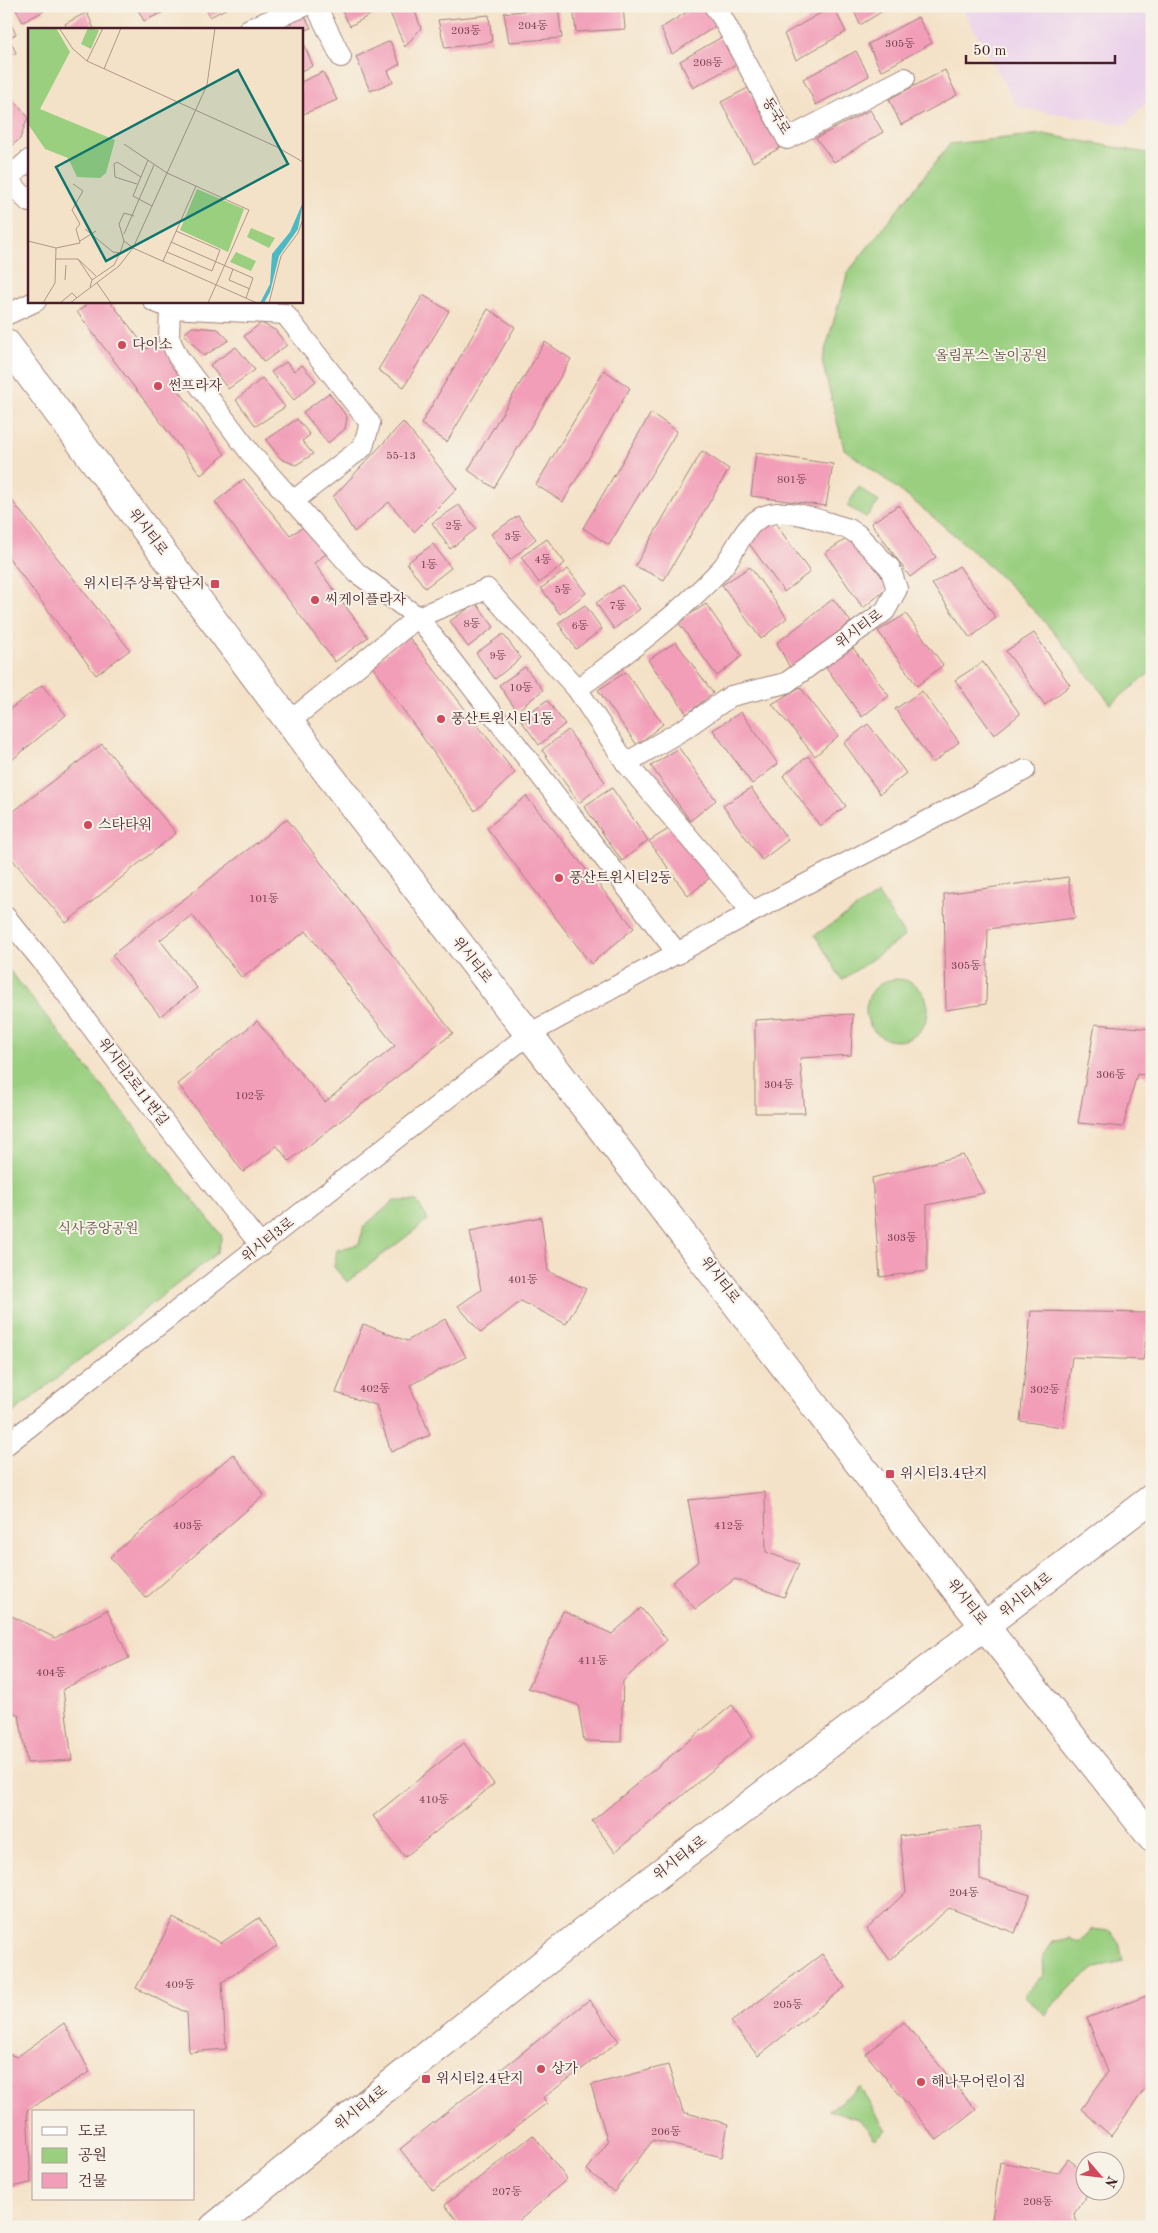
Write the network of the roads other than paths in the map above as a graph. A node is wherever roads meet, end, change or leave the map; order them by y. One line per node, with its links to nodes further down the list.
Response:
1 (305, 6): 4 (street)
2 (316, 6): 5 (street)
3 (714, 6): 6 (street, 동국로)
4 (252, 28)
5 (341, 57)
6 (905, 78)
7 (28, 161): 8 (street)
8 (6, 179): 9 (street)
9 (28, 201)
10 (34, 302): 12 (street)
11 (162, 305): 14 (street); 14 (street)
12 (6, 315)
13 (6, 343): 17 (main road, 위시티로)
14 (292, 502): 15 (street)
15 (418, 617): 16 (street); 17 (street); 22 (street)
16 (577, 689): 18 (street); 18 (street, 위시티로)
17 (289, 722): 23 (main road, 위시티로)
18 (626, 763): 20 (street)
19 (1025, 770): 20 (street, 위시티3로)
20 (752, 912): 22 (street, 위시티3로)
21 (6, 917): 24 (street, 위시티2로11번길)
22 (678, 954): 23 (street, 위시티3로)
23 (530, 1034): 24 (street, 위시티3로); 27 (main road, 위시티로)
24 (262, 1246): 25 (street, 위시티3로)
25 (6, 1445)
26 (1152, 1498): 27 (main road, 위시티4로)
27 (986, 1626): 28 (main road, 위시티로); 29 (main road, 위시티4로)
28 (1152, 1838)
29 (214, 2227)

